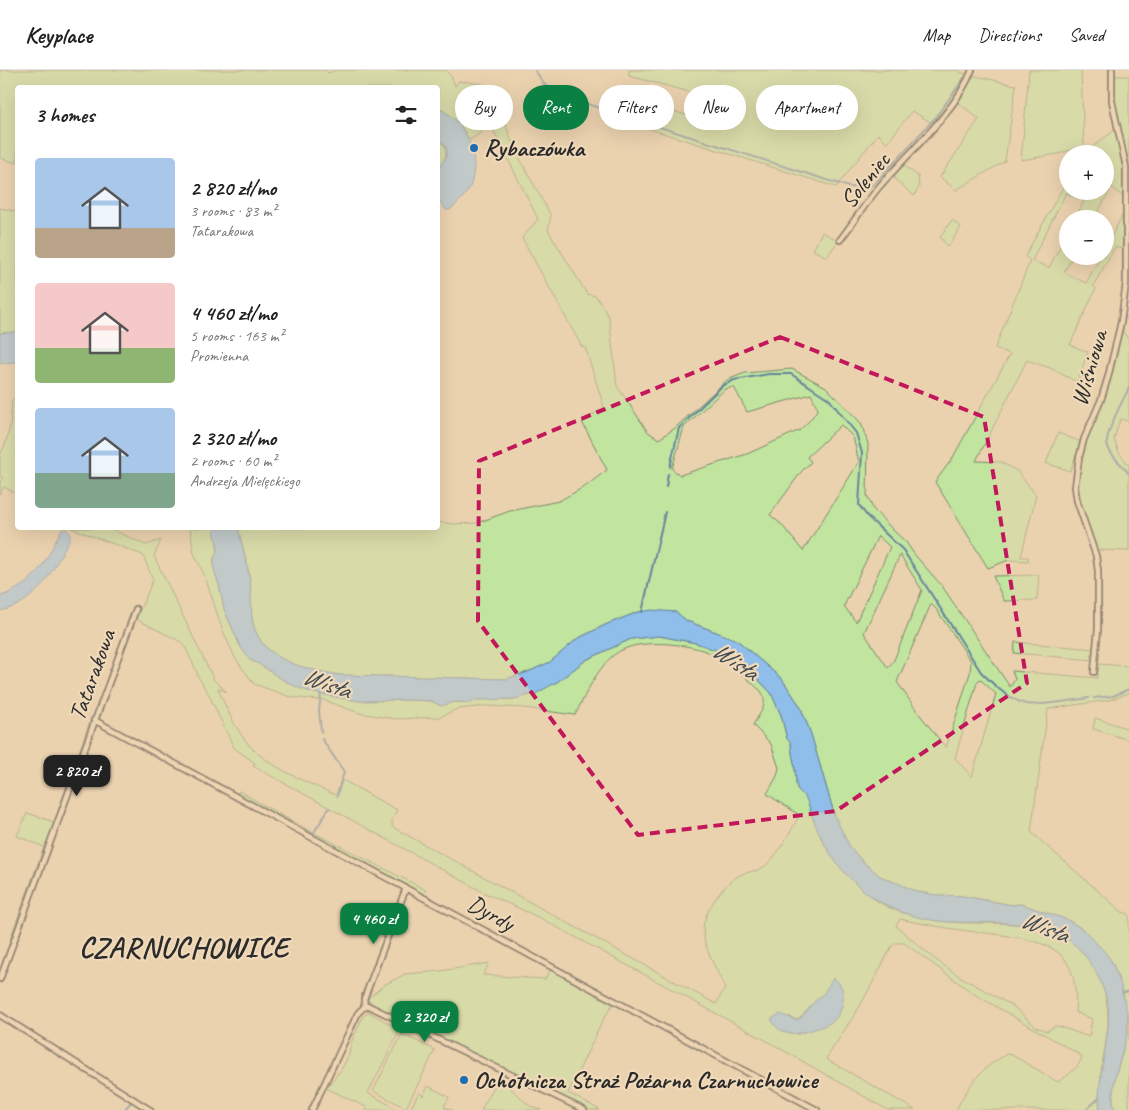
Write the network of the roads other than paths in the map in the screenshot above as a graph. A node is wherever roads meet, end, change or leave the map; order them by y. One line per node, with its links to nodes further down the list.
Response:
1 (972, 70): 3 (street, Soleniec)
2 (1112, 70): 5 (street, Wiśniowa)
3 (840, 240)
4 (136, 609): 6 (street, Tatarakowa)
5 (1094, 672)
6 (94, 720): 7 (street, Dyrdy); 8 (street, Tatarakowa)
7 (406, 888): 9 (street); 14 (street, Dyrdy)
8 (0, 979)
9 (365, 1007): 12 (street); 13 (street)
10 (0, 1015): 11 (street)
11 (150, 1110)
12 (312, 1110)
13 (584, 1110)
14 (817, 1110)

